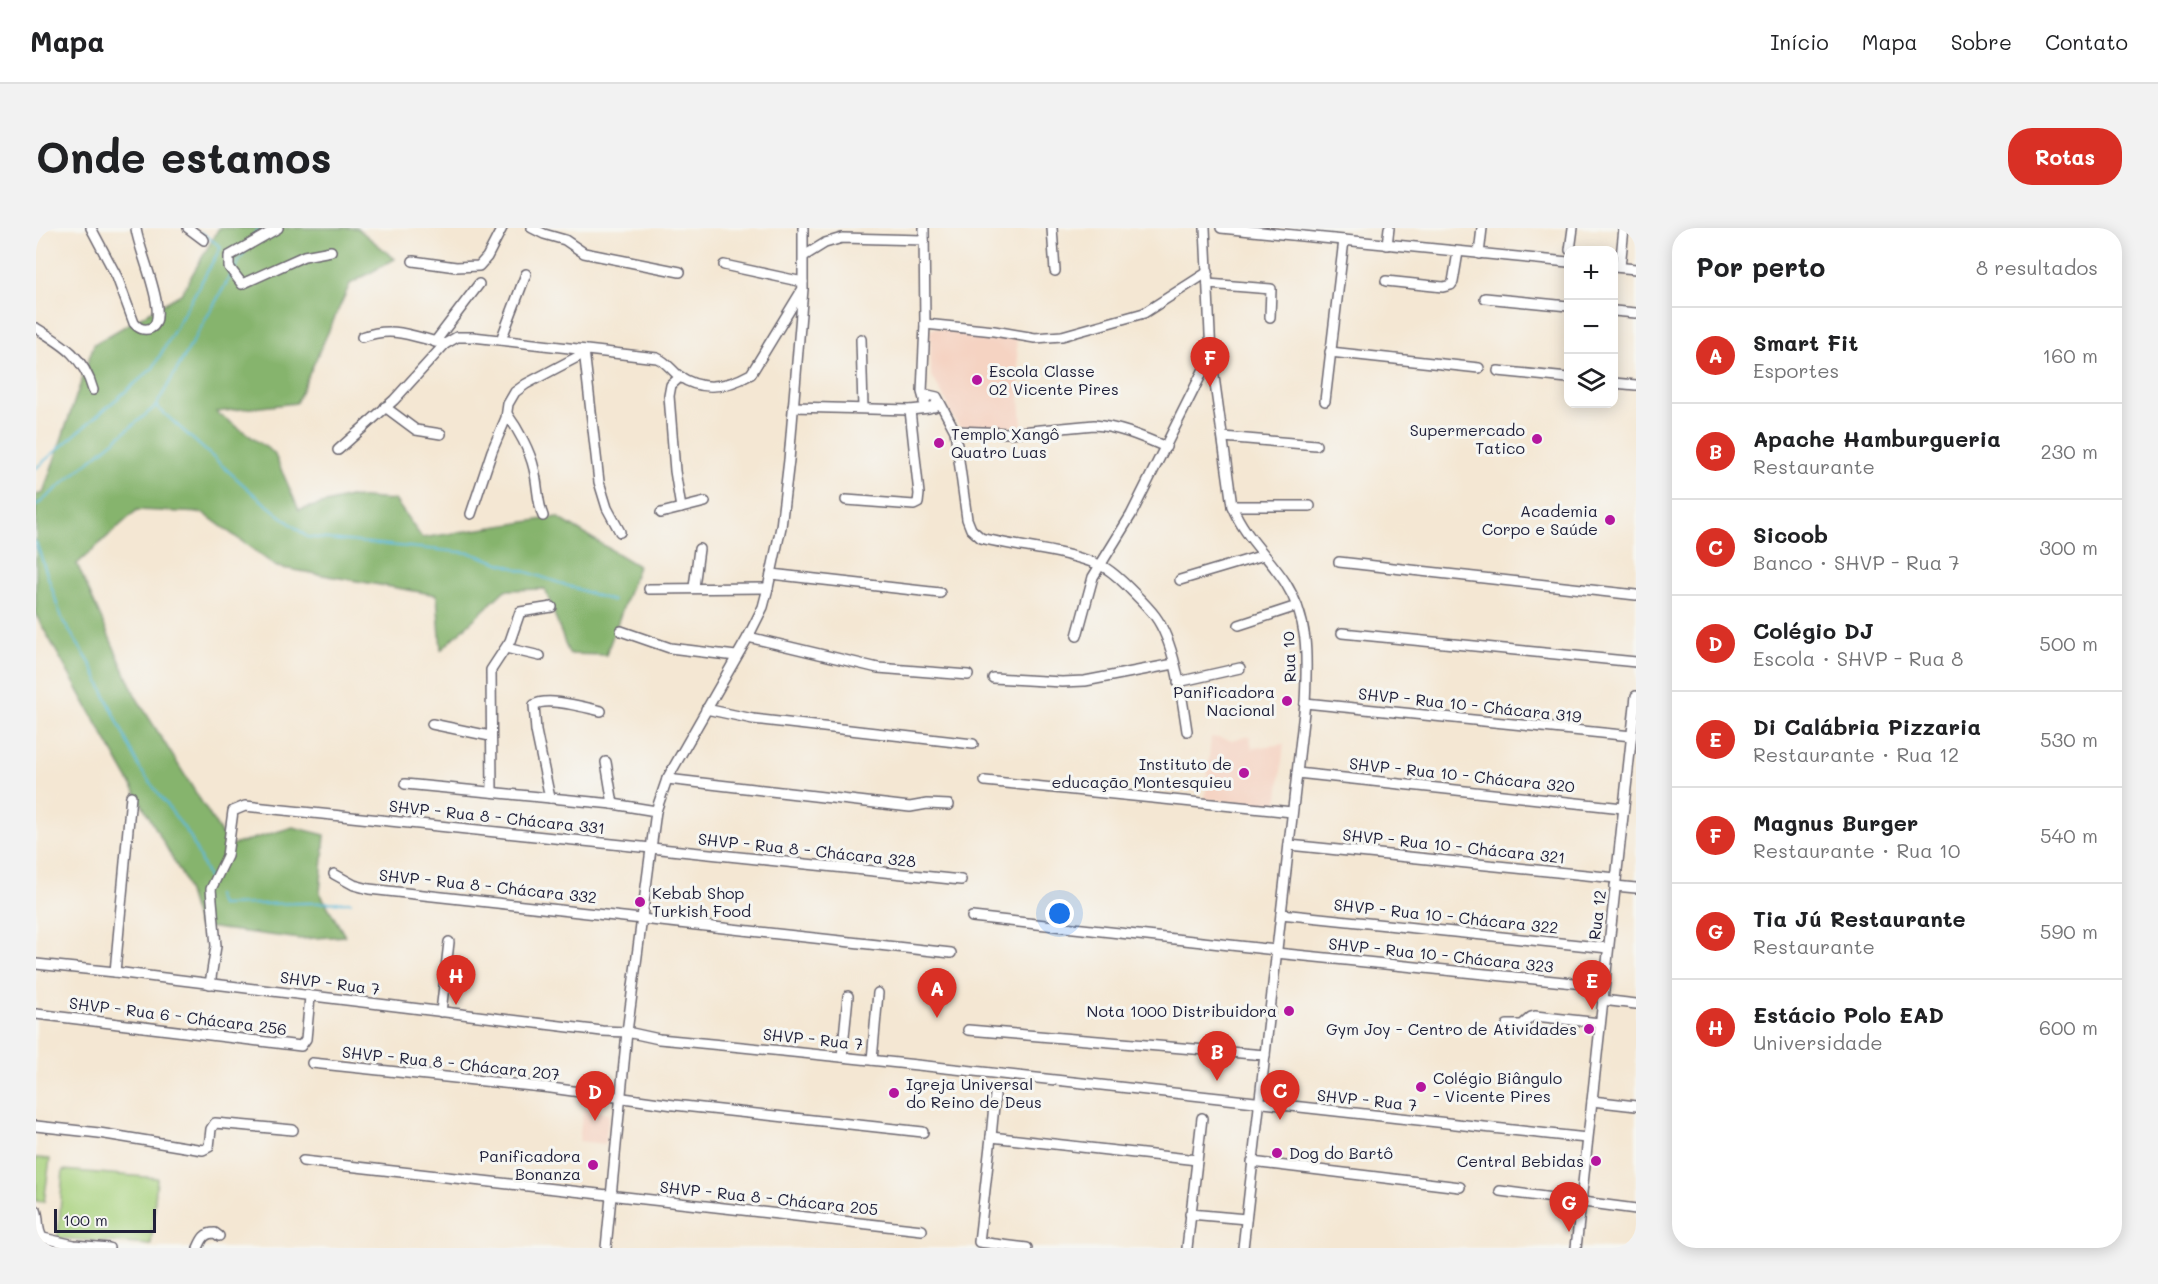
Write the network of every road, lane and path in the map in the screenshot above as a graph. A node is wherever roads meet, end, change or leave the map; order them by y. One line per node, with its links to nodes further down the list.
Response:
1 (91, 228): 2 (street)
2 (136, 228)
3 (188, 228): 18 (street)
4 (278, 228): 24 (street)
5 (502, 228): 28 (street)
6 (532, 228): 19 (street)
7 (566, 228): 19 (street)
8 (803, 228): 27 (street)
9 (924, 228): 20 (street)
10 (1052, 228): 34 (street)
11 (1205, 228): 36 (street, Rua 10)
12 (1221, 228): 17 (street)
13 (1389, 228): 22 (street)
14 (1482, 228): 26 (street)
15 (1573, 228): 23 (street)
16 (1624, 228): 29 (street)
17 (1298, 231): 21 (street)
18 (204, 240)
19 (565, 240): 35 (street)
20 (924, 240): 27 (street); 47 (street)
21 (1344, 240): 22 (street); 54 (street)
22 (1387, 245): 25 (street)
23 (1571, 246)
24 (331, 251)
25 (1458, 252): 26 (street); 38 (street)
26 (1479, 254): 30 (street)
27 (804, 256): 41 (street)
28 (412, 261)
29 (1618, 261)
30 (1564, 262)
31 (724, 265): 41 (street)
32 (1618, 267): 33 (street)
33 (1636, 269)
34 (1055, 271)
35 (680, 272)
36 (1208, 272): 40 (street, Rua 10); 47 (street)
37 (526, 274): 51 (street)
38 (1386, 281)
39 (479, 284): 52 (street)
40 (1209, 284): 46 (street); 55 (street, Rua 10)
41 (803, 286): 59 (street); 68 (street)
42 (1485, 298): 43 (street)
43 (1564, 306)
44 (1618, 312): 45 (street)
45 (1636, 314)
46 (1270, 317)
47 (925, 324): 58 (street)
48 (36, 328): 63 (street)
49 (362, 337): 52 (street)
50 (861, 339): 69 (street)
51 (501, 340): 52 (street); 53 (street)
52 (440, 343): 67 (street)
53 (585, 352): 59 (street); 71 (street); 87 (street)
54 (1330, 352): 56 (street); 65 (street)
55 (1211, 355): 75 (street, Rua 10); 77 (street)
56 (1479, 368)
57 (1498, 371): 60 (street)
58 (923, 375): 64 (street); 66 (street)
59 (680, 377): 83 (street)
60 (1564, 378)
61 (1618, 383): 62 (street)
62 (1636, 385)
63 (93, 390)
64 (936, 397): 66 (street); 72 (street)
65 (1325, 401)
66 (927, 404): 70 (street); 72 (street)
67 (385, 407): 74 (street); 78 (street)
68 (793, 407): 69 (street); 92 (street)
69 (863, 408): 70 (street)
70 (912, 409): 79 (street)
71 (507, 414): 85 (street); 86 (street)
72 (945, 414): 73 (street)
73 (955, 431): 77 (street); 91 (street)
74 (441, 434)
75 (1223, 437): 76 (street); 81 (street, Rua 10)
76 (1316, 446)
77 (1166, 447): 91 (street)
78 (338, 450)
79 (846, 500)
80 (705, 502): 83 (street)
81 (1232, 506): 82 (street); 89 (street, Rua 10)
82 (1310, 506)
83 (681, 508): 84 (street)
84 (661, 513)
85 (471, 514)
86 (543, 516)
87 (620, 532)
88 (699, 549): 94 (street)
89 (1264, 555): 93 (street); 99 (street, Rua 10)
90 (1339, 562): 98 (street)
91 (1100, 565): 104 (street); 110 (street)
92 (771, 574): 95 (street); 97 (street)
93 (1180, 580)
94 (694, 587): 95 (street); 96 (street)
95 (768, 588): 105 (street)
96 (649, 589)
97 (940, 593)
98 (1636, 595)
99 (1298, 606): 101 (street); 116 (street, Rua 10)
100 (552, 607): 106 (street)
101 (1239, 626)
102 (621, 631): 108 (street)
103 (1342, 633): 109 (street)
104 (1077, 636)
105 (748, 637): 108 (street); 112 (street)
106 (506, 648): 107 (street); 121 (street)
107 (540, 656)
108 (736, 656): 117 (street)
109 (1636, 662)
110 (1174, 664): 113 (street); 114 (street)
111 (1240, 668): 114 (street)
112 (968, 675)
113 (993, 678)
114 (1178, 682): 120 (street)
115 (1636, 696): 122 (street, Rua 12)
116 (1305, 703): 122 (street, SHVP - Rua 10 - Chácara 319); 125 (street, Rua 10)
117 (706, 710): 123 (street); 127 (street)
118 (601, 711): 132 (street)
119 (432, 724): 121 (street)
120 (1187, 731)
121 (490, 736): 130 (street)
122 (1632, 736): 126 (street, Rua 12)
123 (973, 744)
124 (606, 762): 133 (street)
125 (1297, 773): 135 (street, SHVP - Rua 10 - Chácara 320); 137 (street, Rua 10)
126 (1632, 775): 135 (street, Rua 12)
127 (667, 779): 134 (street); 136 (street)
128 (985, 781): 137 (street)
129 (405, 784): 130 (street)
130 (492, 792): 132 (street)
131 (131, 796): 152 (street)
132 (550, 798): 133 (street)
133 (613, 804): 136 (street)
134 (949, 805)
135 (1623, 808): 142 (street, Rua 12)
136 (656, 811): 139 (street)
137 (1292, 812): 138 (street, Rua 10)
138 (1289, 845): 142 (street, SHVP - Rua 10 - Chácara 321); 144 (street, Rua 10)
139 (651, 849): 141 (street, SHVP - Rua 8 - Chácara 328); 146 (street); 153 (street, SHVP - Rua 8 - Chácara 331)
140 (334, 874): 146 (street, SHVP - Rua 8 - Chácara 332)
141 (961, 880)
142 (1616, 882): 143 (street, SHVP - Rua 10 - Chácara 321); 148 (street, Rua 12)
143 (1636, 888)
144 (1281, 914): 148 (street, SHVP - Rua 10 - Chácara 322); 149 (street, Rua 10)
145 (972, 917): 149 (street, SHVP - Rua 10 - Chácara 323)
146 (642, 918): 150 (street, SHVP - Rua 8 - Chácara 332); 165 (street)
147 (449, 942): 160 (street)
148 (1608, 948): 154 (street, Rua 12)
149 (1276, 951): 154 (street, SHVP - Rua 10 - Chácara 323); 166 (street, Rua 10)
150 (951, 953)
151 (36, 964): 152 (street, SHVP - Rua 7)
152 (115, 972): 153 (street, SHVP - Rua 7)
153 (210, 984): 157 (street, SHVP - Rua 7)
154 (1604, 986): 158 (street, Rua 12)
155 (878, 993): 168 (street)
156 (848, 996): 167 (street)
157 (310, 997): 160 (street, SHVP - Rua 7); 161 (street, SHVP - Rua 6 - Chácara 256)
158 (1602, 1000): 159 (street); 162 (street, Rua 12)
159 (1636, 1004)
160 (441, 1012): 165 (street, SHVP - Rua 7)
161 (36, 1014)
162 (1600, 1023): 163 (street); 172 (street, Rua 12)
163 (1507, 1025)
164 (968, 1030): 166 (street)
165 (627, 1032): 167 (street, SHVP - Rua 7); 171 (street)
166 (1265, 1055): 173 (street, Rua 10)
167 (842, 1057): 168 (street, SHVP - Rua 7)
168 (872, 1060): 173 (street, SHVP - Rua 7)
169 (312, 1063): 171 (street, SHVP - Rua 8 - Chácara 207)
170 (995, 1095): 179 (street)
171 (622, 1098): 178 (street, SHVP - Rua 8 - Chácara 207); 186 (street)
172 (1592, 1101): 174 (street); 180 (street, Rua 12)
173 (1259, 1104): 180 (street, SHVP - Rua 7); 183 (street, Rua 10)
174 (1636, 1106)
175 (1202, 1118): 181 (street)
176 (36, 1126): 177 (street)
177 (293, 1130)
178 (923, 1132)
179 (992, 1137): 181 (street); 194 (street)
180 (1587, 1138): 187 (street, Rua 12)
181 (1197, 1160): 190 (street)
182 (303, 1161): 186 (street, SHVP - Rua 8 - Chácara 205)
183 (1252, 1162): 184 (street); 191 (street, Rua 10)
184 (1460, 1187)
185 (1500, 1191): 187 (street)
186 (612, 1197): 192 (street, SHVP - Rua 8 - Chácara 205); 197 (street)
187 (1581, 1201): 188 (street); 201 (street, Rua 12)
188 (1636, 1209)
189 (36, 1210): 195 (street)
190 (1190, 1214): 191 (street); 199 (street)
191 (1246, 1218): 200 (street, Rua 10)
192 (922, 1230)
193 (219, 1236): 196 (street)
194 (979, 1245): 198 (street)
195 (109, 1248)
196 (198, 1248)
197 (606, 1248)
198 (1027, 1248)
199 (1187, 1248)
200 (1243, 1248)
201 (1576, 1248)

